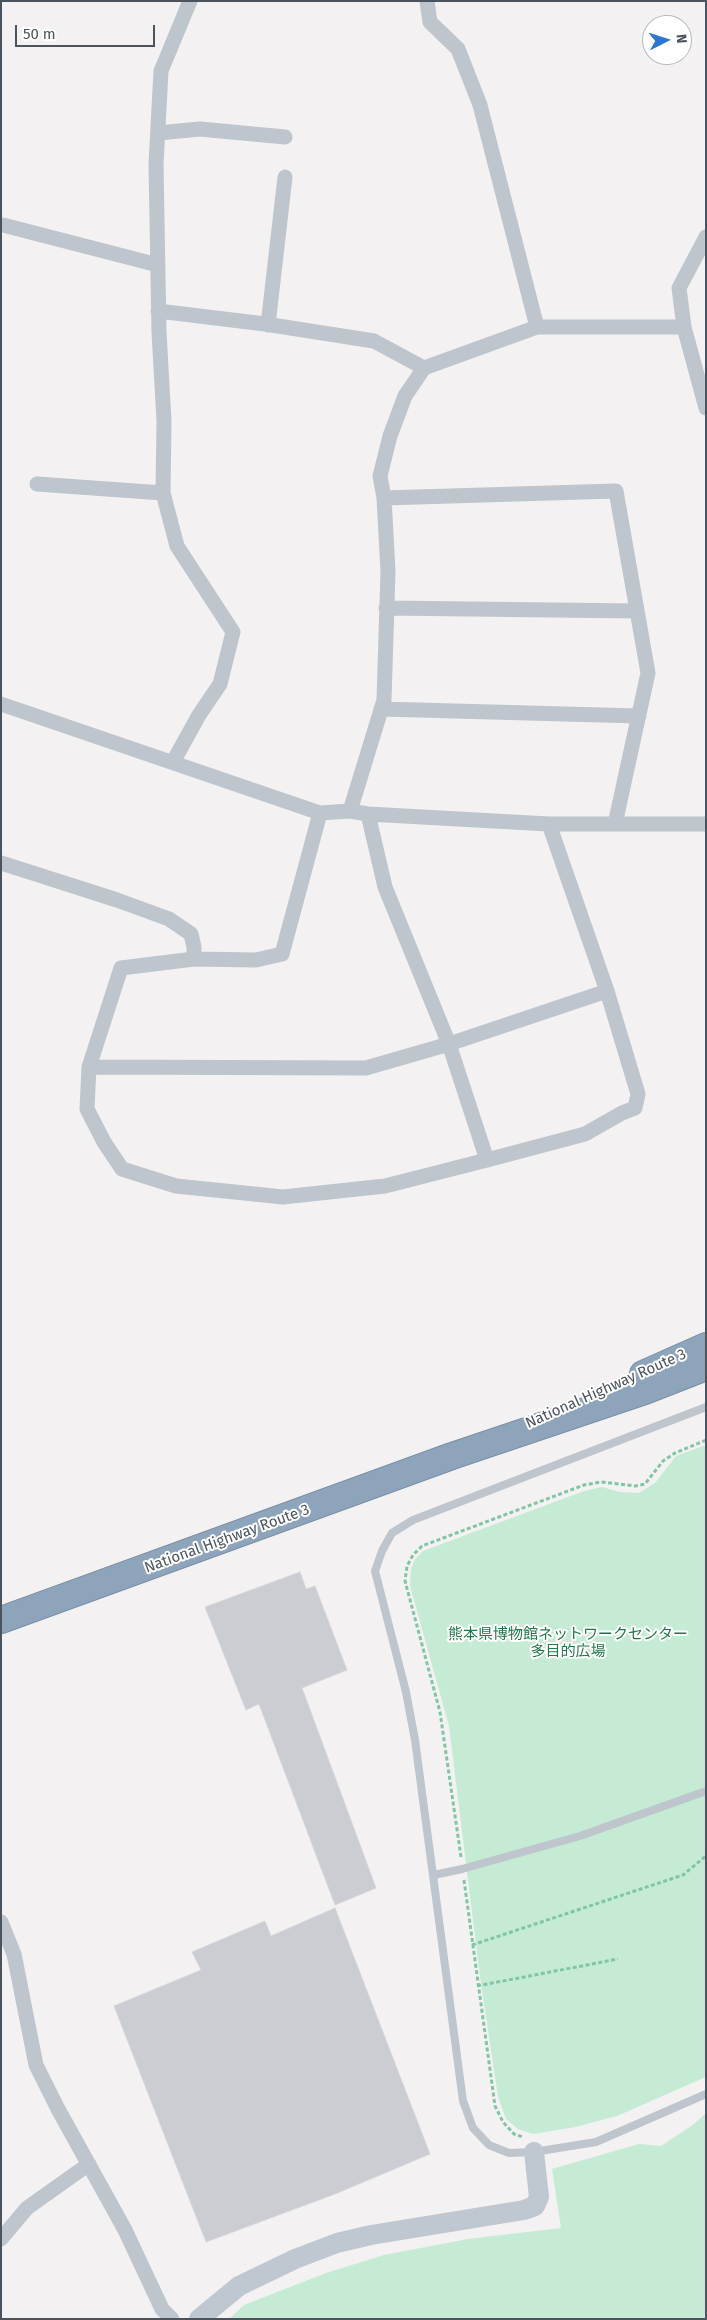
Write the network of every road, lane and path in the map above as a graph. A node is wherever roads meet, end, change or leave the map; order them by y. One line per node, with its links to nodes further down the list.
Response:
1 (190, 1): 3 (street)
2 (427, 1): 11 (street)
3 (158, 133): 4 (street); 8 (street)
4 (286, 137)
5 (285, 177): 10 (street)
6 (3, 225): 8 (street)
7 (706, 237): 12 (street)
8 (158, 265): 9 (street)
9 (158, 311): 10 (street); 16 (street)
10 (268, 325): 13 (street)
11 (537, 327): 12 (street); 13 (street)
12 (684, 327): 14 (street)
13 (424, 368): 17 (street)
14 (706, 408)
15 (37, 484): 16 (street)
16 (163, 493): 23 (street)
17 (384, 498): 18 (street); 19 (street)
18 (386, 608): 19 (street); 21 (street)
19 (637, 611): 22 (street)
20 (1, 704): 23 (street)
21 (381, 709): 22 (street); 24 (street)
22 (639, 716): 28 (street)
23 (173, 762): 25 (street)
24 (350, 811): 25 (street); 26 (street)
25 (320, 813): 31 (street)
26 (368, 814): 27 (street); 33 (street)
27 (549, 824): 28 (street); 32 (street)
28 (615, 824): 29 (street)
29 (706, 824)
30 (1, 863): 31 (street)
31 (194, 959): 34 (street)
32 (607, 991): 33 (street); 35 (street)
33 (448, 1044): 34 (street); 35 (street)
34 (89, 1068): 35 (street)
35 (487, 1160)
36 (706, 1346): 40 (highway, National Highway Route 3)
37 (706, 1367): 40 (highway, National Highway Route 3)
38 (706, 1408): 45 (lane)
39 (706, 1440): 44 (path)
40 (452, 1456): 41 (highway, National Highway Route 3)
41 (1, 1620)
42 (706, 1790): 44 (lane)
43 (706, 1856): 47 (path)
44 (462, 1869): 45 (lane); 47 (path)
45 (434, 1875): 51 (lane)
46 (1, 1922): 52 (street)
47 (472, 1945): 49 (path)
48 (618, 1959): 49 (path)
49 (477, 1986): 51 (path)
50 (706, 2094): 51 (lane)
51 (531, 2145): 55 (street)
52 (89, 2164): 53 (street); 54 (street)
53 (1, 2239)
54 (172, 2319)
55 (199, 2319)

